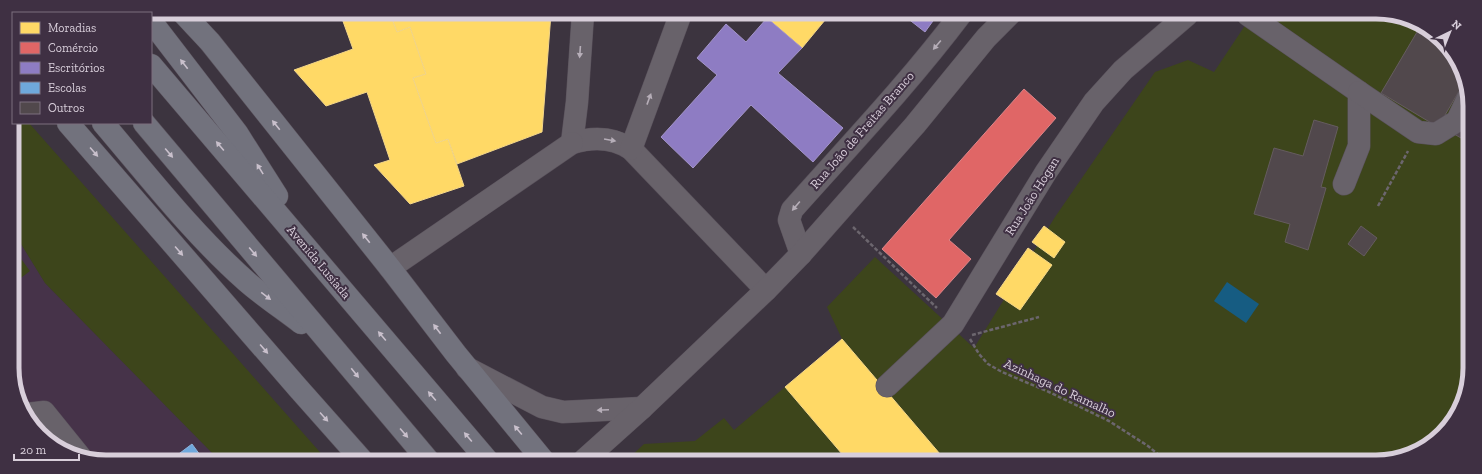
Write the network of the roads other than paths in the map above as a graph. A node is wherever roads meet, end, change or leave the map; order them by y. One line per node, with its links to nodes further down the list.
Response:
1 (189, 19): 12 (main road)
2 (196, 19): 12 (main road)
3 (583, 19): 19 (street, one-way to 19)
4 (679, 19): 20 (street, one-way to 4)
5 (957, 19): 22 (street, Rua João de Freitas Branco, one-way to 22)
6 (998, 19): 11 (street)
7 (1005, 19): 11 (street)
8 (1182, 19): 28 (street, Rua João Hogan)
9 (1254, 19): 14 (street)
10 (152, 22): 23 (main road, one-way to 10)
11 (986, 38): 22 (street)
12 (210, 42): 24 (main road, one-way to 12)
13 (152, 65): 23 (main road, Avenida Lusíada, one-way to 13)
14 (1359, 92): 15 (street); 21 (street)
15 (1463, 108)
16 (69, 124): 32 (main road, one-way to 32)
17 (104, 124): 26 (main road, one-way to 26)
18 (145, 124): 26 (main road, one-way to 26)
19 (572, 143): 20 (street, one-way to 20); 24 (street)
20 (632, 149): 25 (street)
21 (1344, 184)
22 (801, 254): 25 (street)
23 (318, 261): 34 (main road, Avenida Lusíada, one-way to 23)
24 (390, 268): 27 (main road, one-way to 24)
25 (766, 290): 29 (street)
26 (333, 346): 33 (main road, one-way to 33)
27 (467, 368): 29 (street, one-way to 27); 35 (main road, one-way to 27)
28 (887, 386)
29 (642, 408): 36 (street)
30 (32, 413): 31 (street)
31 (73, 448)
32 (357, 455)
33 (424, 455)
34 (483, 455)
35 (539, 455)
36 (590, 455)

